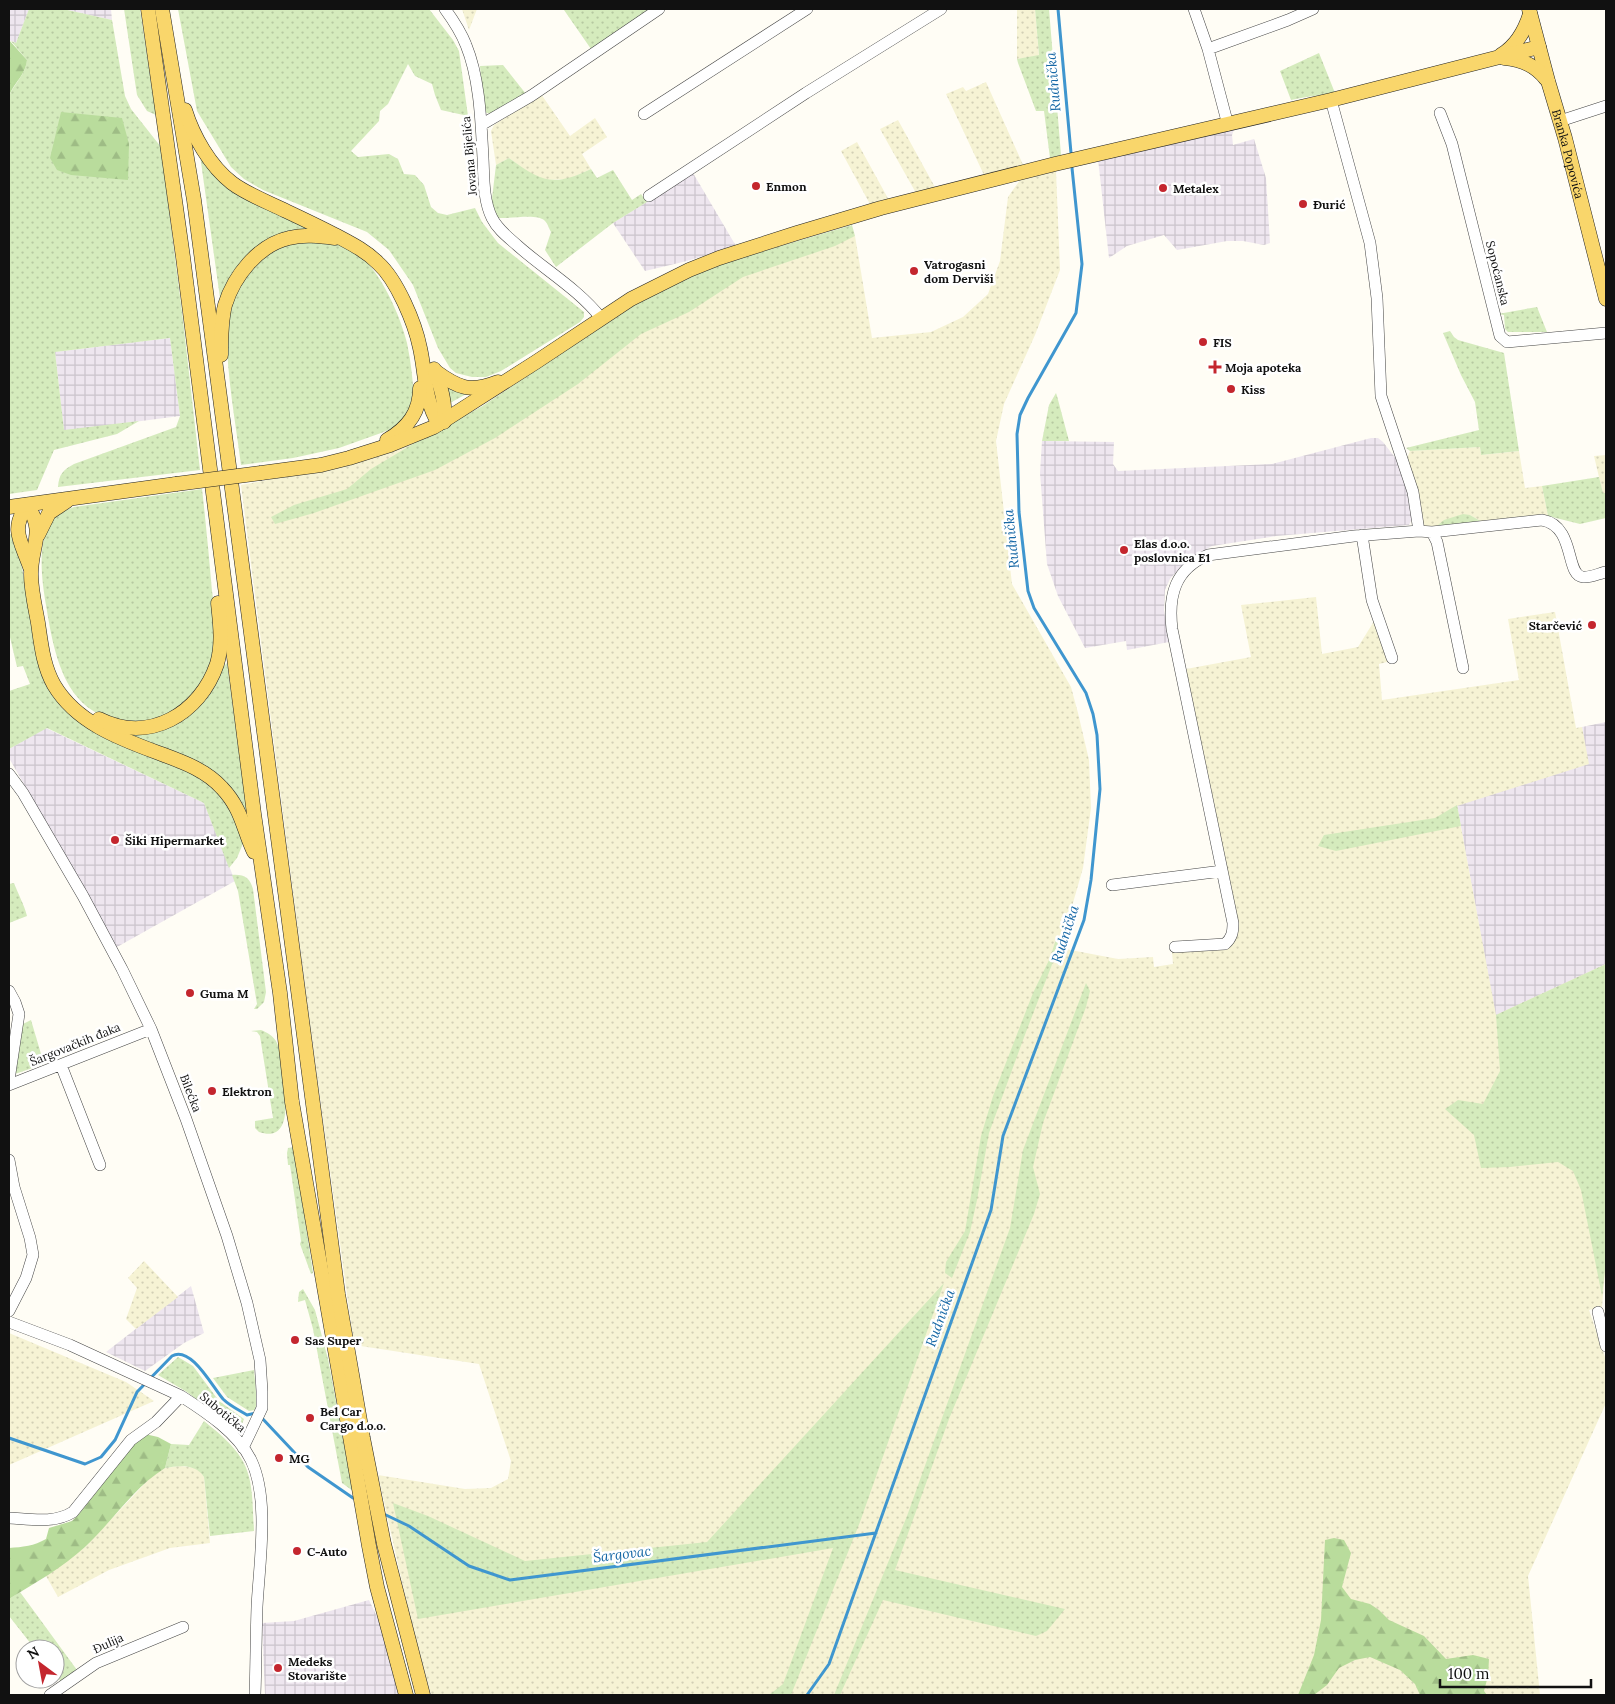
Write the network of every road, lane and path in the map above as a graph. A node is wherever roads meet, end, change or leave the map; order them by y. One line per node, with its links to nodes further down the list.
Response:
1 (148, 9): 37 (main road)
2 (162, 9): 12 (main road)
3 (445, 9): 22 (street, Jovana Bijelića)
4 (660, 9): 22 (street)
5 (807, 9): 20 (street)
6 (940, 9): 24 (street)
7 (1194, 9): 14 (street)
8 (1283, 9): 11 (street)
9 (1313, 9): 11 (street)
10 (1530, 11): 13 (main road, Branka Popovića); 15 (main road)
11 (1288, 20): 14 (street)
12 (165, 27): 25 (main road); 33 (main road)
13 (1539, 47): 15 (main road); 16 (main road, Branka Popovića)
14 (1208, 49): 23 (street)
15 (1495, 58): 16 (main road); 17 (main road)
16 (1548, 81): 21 (main road, Branka Popovića)
17 (1331, 100): 23 (main road); 40 (street)
18 (1606, 106): 21 (street)
19 (1440, 113): 28 (street, Sopoćanska)
20 (644, 114)
21 (1560, 121): 26 (main road, Branka Popovića)
22 (481, 125): 27 (street, Jovana Bijelića)
23 (1228, 125): 27 (main road)
24 (649, 196)
25 (343, 239): 29 (main road); 33 (main road)
26 (1606, 299)
27 (601, 318): 30 (main road)
28 (1606, 333)
29 (420, 351): 31 (main road); 32 (main road); 34 (main road)
30 (536, 362): 31 (main road); 32 (main road)
31 (435, 371): 32 (main road)
32 (441, 423): 34 (main road)
33 (225, 436): 73 (main road)
34 (364, 453): 35 (main road, bridge)
35 (72, 498): 36 (main road); 43 (main road)
36 (27, 505): 38 (main road); 43 (main road); 44 (main road)
37 (214, 506): 49 (main road); 51 (main road)
38 (9, 507)
39 (9, 527): 44 (main road)
40 (1419, 531): 41 (street); 42 (street)
41 (1432, 532): 46 (street); 48 (street)
42 (1362, 535): 47 (street); 52 (street)
43 (36, 538): 45 (main road)
44 (20, 540): 45 (main road)
45 (31, 572): 49 (main road)
46 (1606, 572)
47 (1392, 658)
48 (1463, 668)
49 (73, 707): 51 (main road)
50 (9, 774): 56 (street, Bilećka)
51 (263, 868): 72 (main road)
52 (1222, 871): 53 (street); 54 (street)
53 (1112, 885)
54 (1175, 947)
55 (9, 992): 58 (street, Šargovačkih đaka)
56 (150, 1029): 57 (street, Šargovačkih đaka); 67 (street, Bilećka)
57 (61, 1064): 59 (street, Šargovačkih đaka); 61 (street)
58 (9, 1080)
59 (9, 1085)
60 (9, 1160): 62 (street)
61 (100, 1165)
62 (9, 1311)
63 (1598, 1312): 65 (street)
64 (9, 1322): 66 (street, Subotička)
65 (1606, 1346)
66 (181, 1396): 67 (street, Subotička); 68 (street)
67 (243, 1448): 71 (street, Subotička)
68 (9, 1518)
69 (183, 1627): 70 (street, Đulija)
70 (50, 1695)
71 (255, 1695)
72 (406, 1695)
73 (422, 1695)

